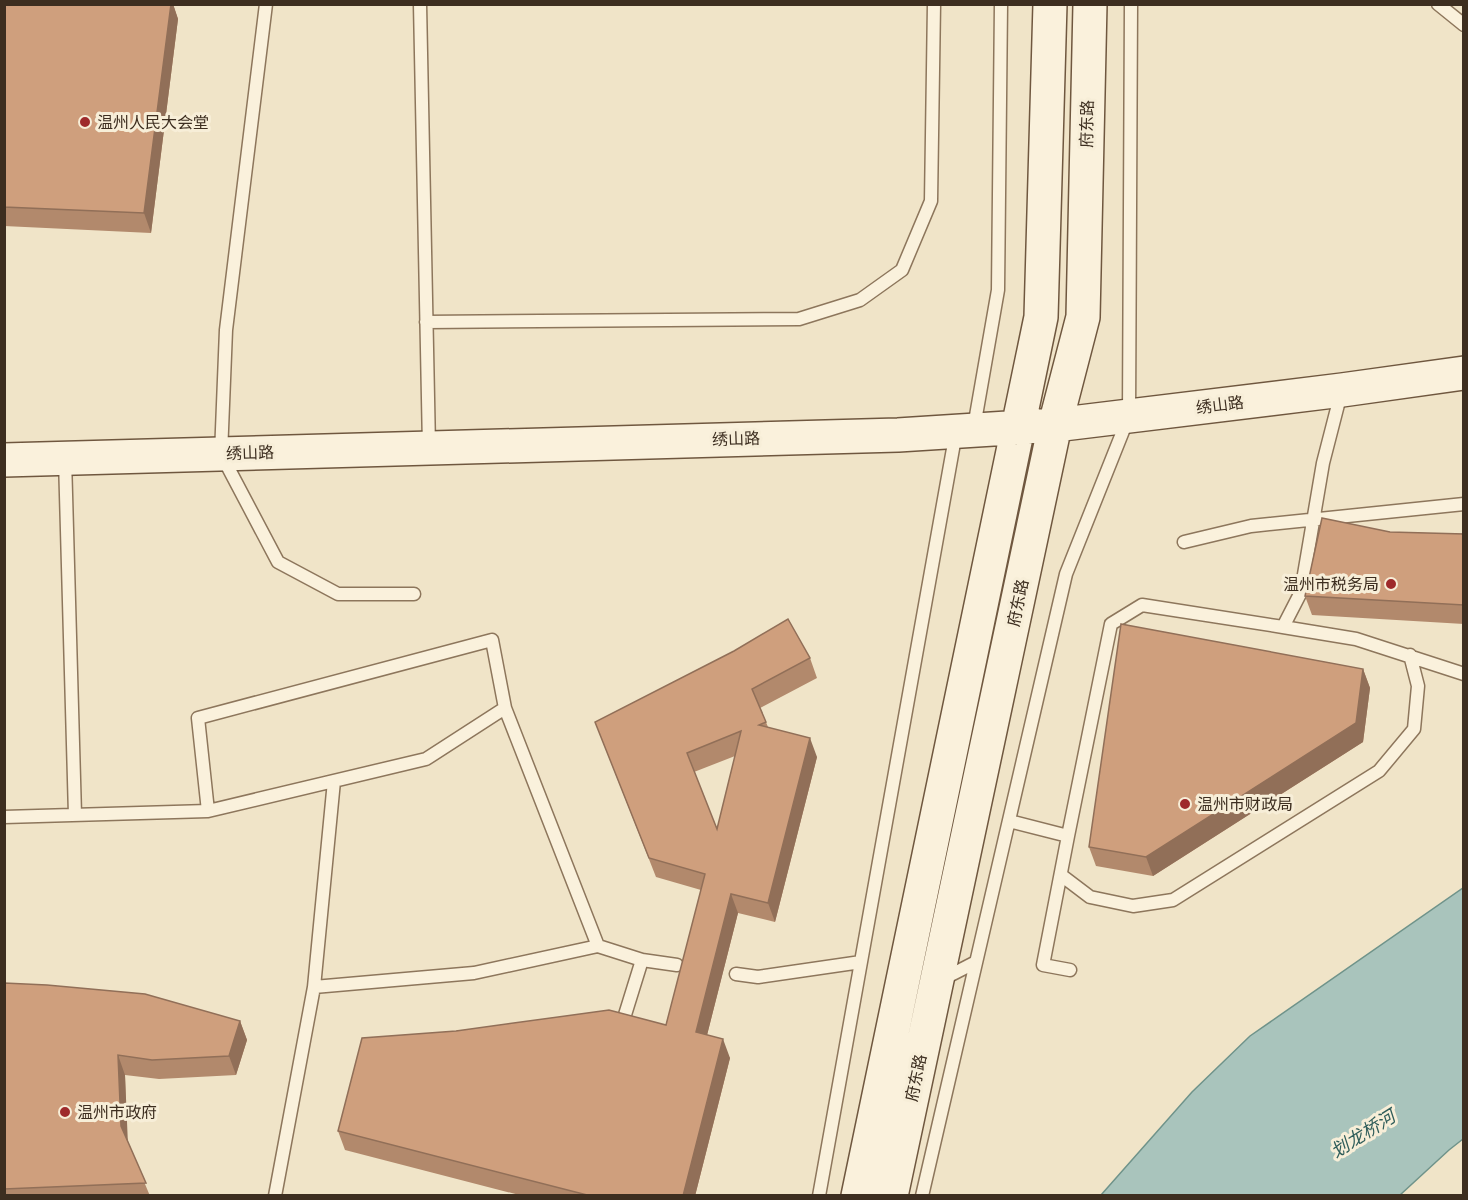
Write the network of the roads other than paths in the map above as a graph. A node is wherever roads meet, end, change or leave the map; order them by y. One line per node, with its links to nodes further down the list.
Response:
1 (266, 4): 18 (lane)
2 (420, 4): 10 (lane)
3 (934, 4): 10 (lane)
4 (1001, 4): 16 (lane)
5 (1050, 4): 15 (main road, 府东路)
6 (1090, 4): 14 (main road, 府东路)
7 (1131, 4): 13 (lane)
8 (1438, 4): 9 (lane)
9 (1464, 25)
10 (426, 322): 17 (lane)
11 (1464, 373): 12 (main road, 绣山路)
12 (1342, 390): 13 (main road, 绣山路); 22 (lane)
13 (1129, 416): 14 (main road, 绣山路); 33 (lane)
14 (1055, 425): 15 (main road, 绣山路); 43 (main road, 府东路)
15 (1019, 428): 16 (main road, 绣山路); 48 (main road, 府东路)
16 (965, 430): 17 (main road, 绣山路); 38 (lane)
17 (429, 448): 18 (main road, 绣山路)
18 (221, 454): 19 (main road, 绣山路); 24 (lane)
19 (65, 458): 20 (main road, 绣山路); 31 (lane)
20 (4, 460)
21 (1464, 504): 22 (lane)
22 (1314, 519): 23 (lane); 25 (lane)
23 (1184, 543)
24 (414, 594)
25 (1283, 627): 26 (lane); 34 (lane)
26 (1410, 655): 27 (lane); 35 (lane)
27 (1464, 674)
28 (506, 708): 29 (lane); 30 (lane); 36 (lane)
29 (334, 781): 30 (lane); 44 (lane)
30 (208, 812): 31 (lane)
31 (75, 815): 32 (lane)
32 (4, 817)
33 (1009, 821): 34 (lane); 39 (lane)
34 (1068, 836): 35 (lane)
35 (1061, 875): 41 (lane)
36 (598, 946): 37 (lane); 44 (lane)
37 (642, 960): 40 (lane); 45 (lane)
38 (861, 962): 42 (lane); 47 (lane)
39 (976, 962): 43 (lane); 50 (lane)
40 (677, 965)
41 (1070, 970)
42 (736, 974)
43 (937, 982): 49 (main road, 府东路)
44 (314, 987): 46 (lane)
45 (624, 1018)
46 (275, 1196)
47 (819, 1196)
48 (858, 1196)
49 (891, 1196)
50 (922, 1196)

